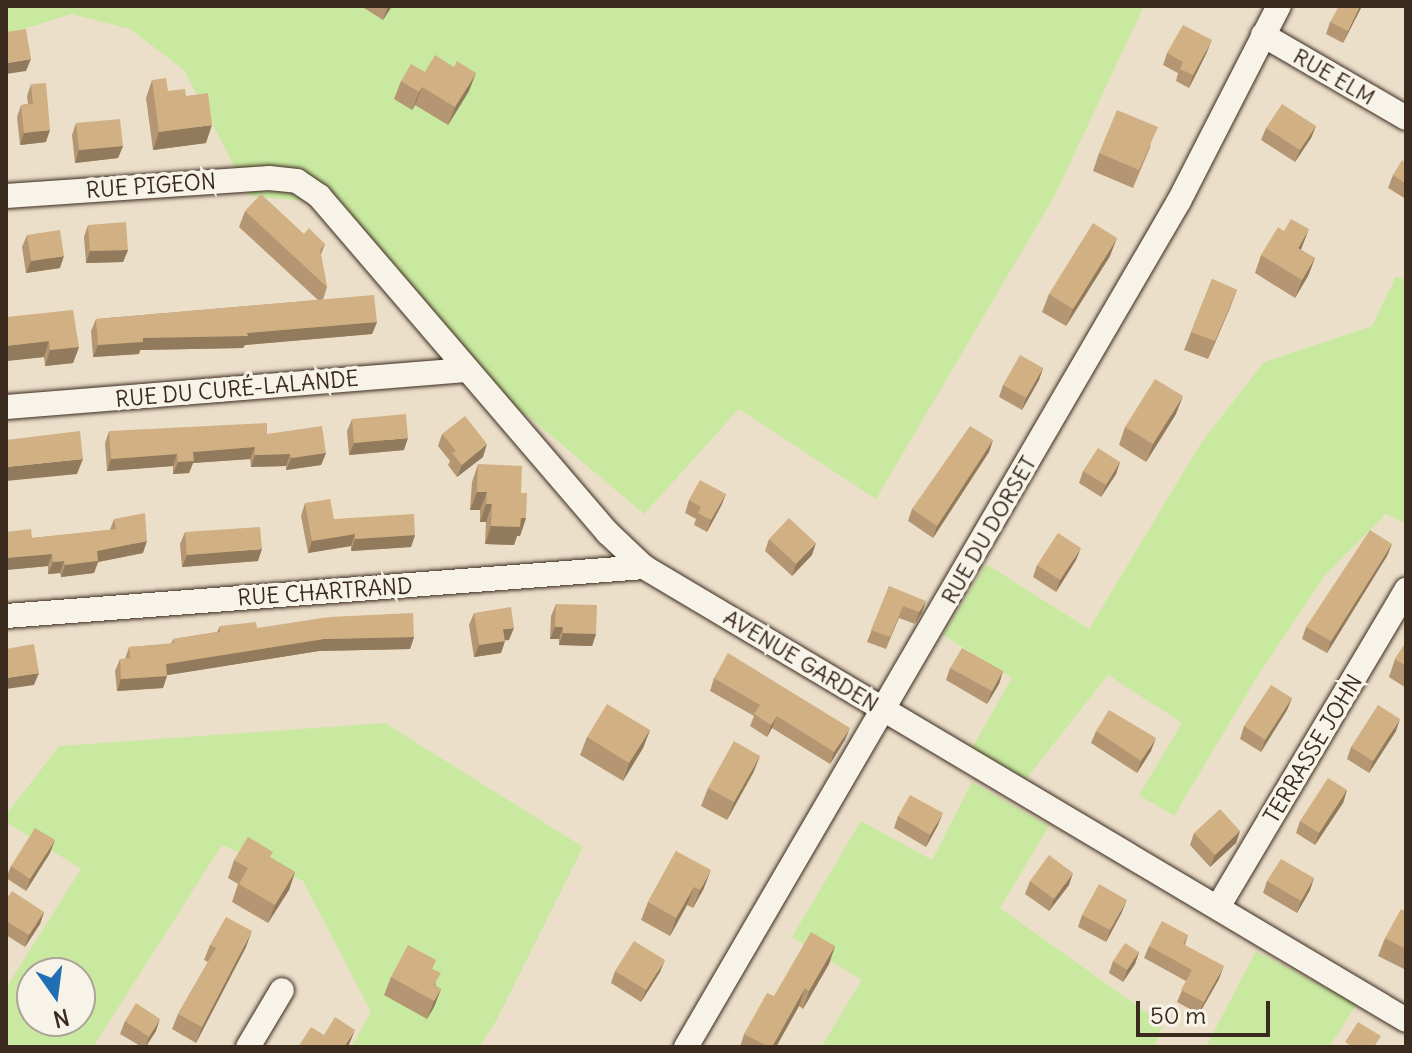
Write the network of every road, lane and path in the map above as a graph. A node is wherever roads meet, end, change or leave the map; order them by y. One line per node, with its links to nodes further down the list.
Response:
1 (1279, 6): 2 (street, RUE DU DORSET)
2 (1263, 35): 3 (street, RUE ELM); 11 (street, RUE DU DORSET)
3 (1406, 118)
4 (297, 181): 5 (street, RUE PIGEON); 6 (street, AVENUE GARDEN)
5 (6, 196)
6 (467, 370): 7 (street, RUE DU CURÉ-LALANDE); 8 (street, AVENUE GARDEN)
7 (6, 407)
8 (644, 567): 10 (street, RUE CHARTRAND); 11 (street, AVENUE GARDEN)
9 (1406, 590): 12 (street, TERRASSE JOHN)
10 (6, 616)
11 (885, 710): 12 (street, AVENUE GARDEN); 16 (street, RUE DU DORSET)
12 (1218, 907): 14 (street, AVENUE GARDEN)
13 (282, 990): 15 (street)
14 (1406, 1020)
15 (248, 1047)
16 (686, 1047)

